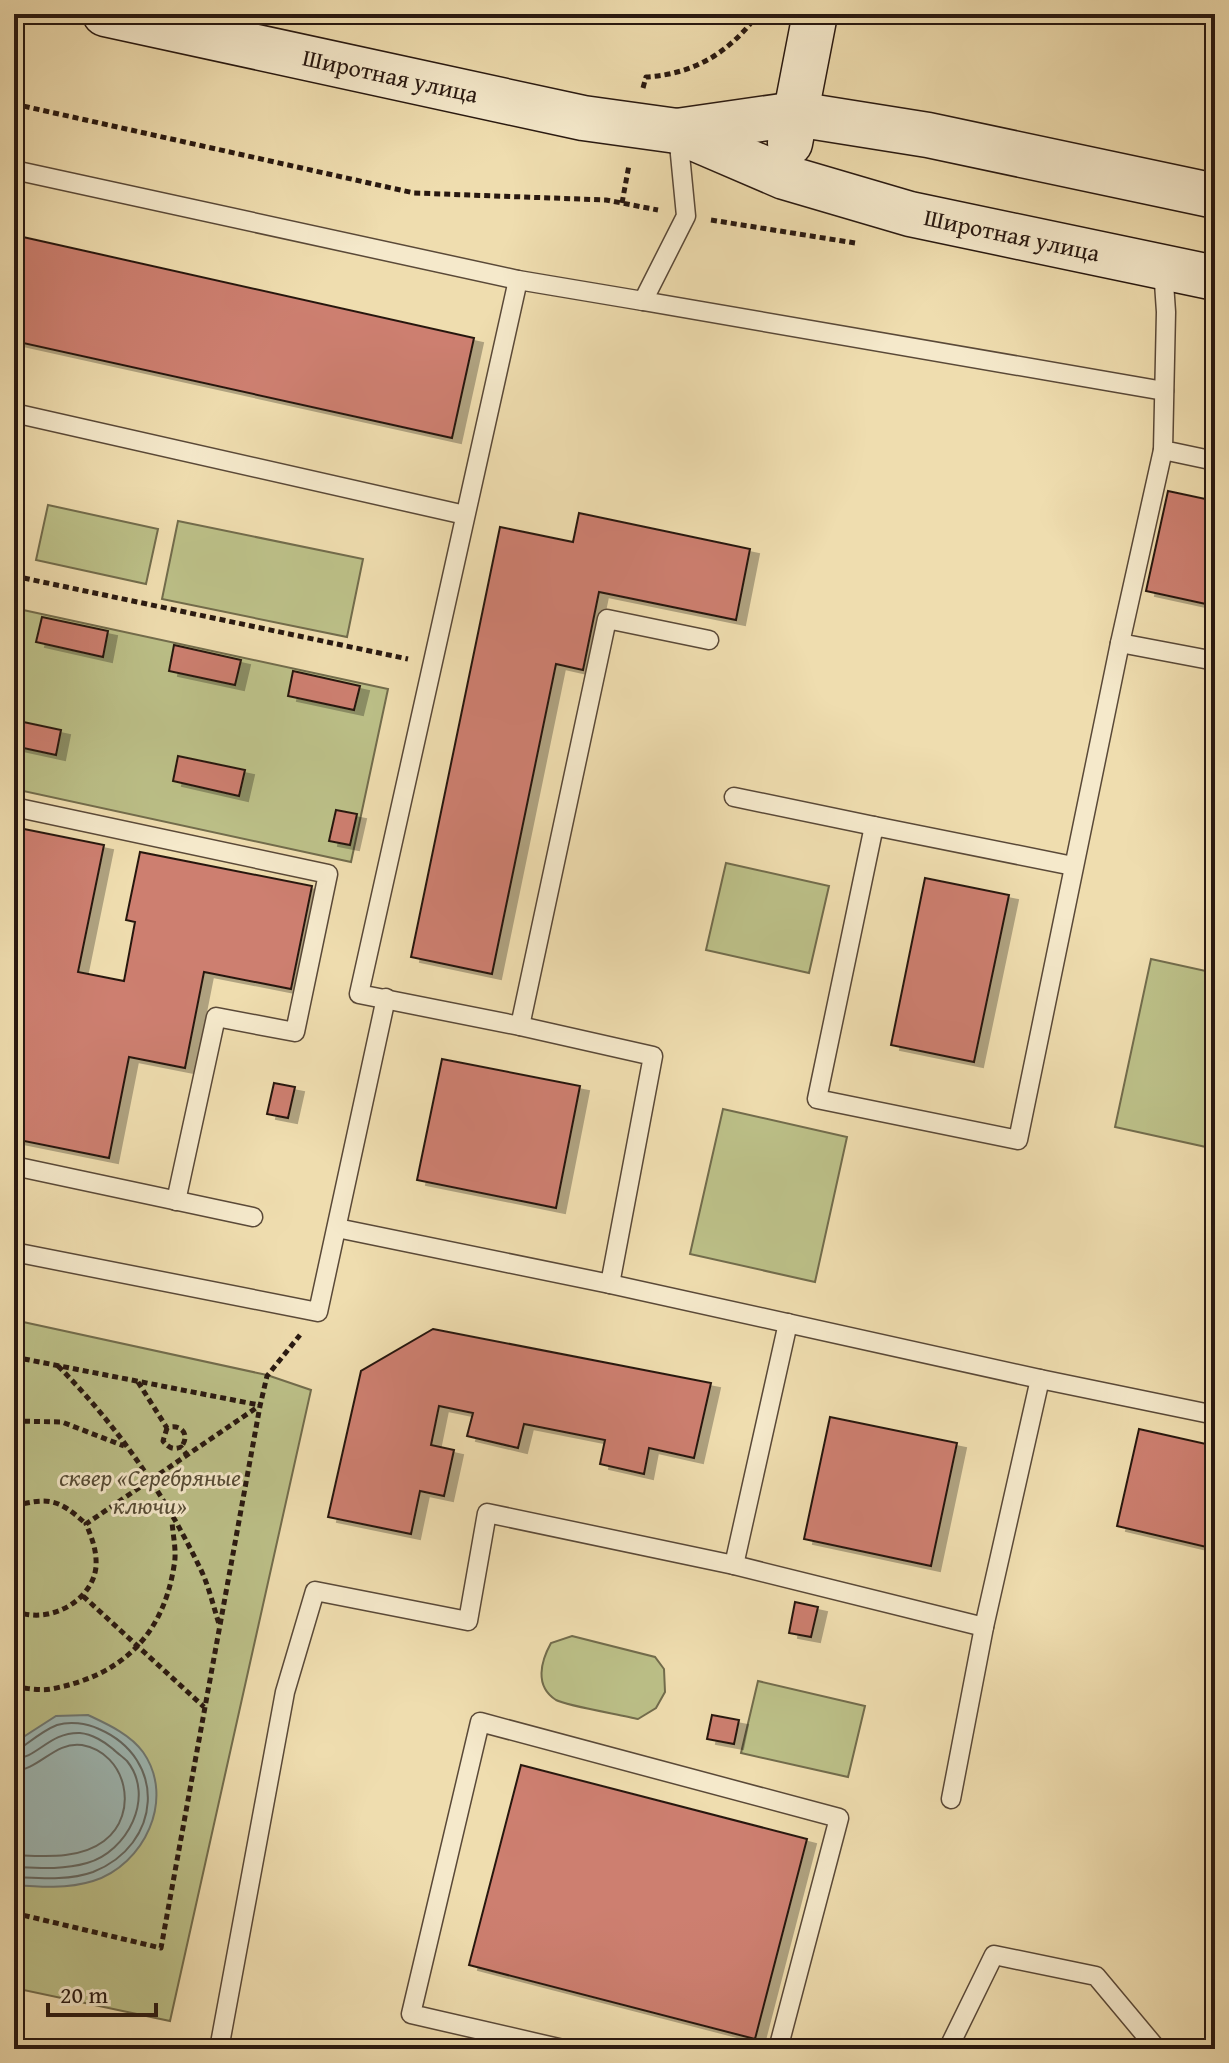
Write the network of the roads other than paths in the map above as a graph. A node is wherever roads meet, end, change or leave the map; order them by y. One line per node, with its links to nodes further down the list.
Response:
1 (105, 14): 4 (main road, Широтная улица)
2 (815, 14): 3 (main road)
3 (796, 114): 4 (main road, Широтная улица); 6 (main road); 7 (main road, Широтная улица)
4 (677, 131): 6 (main road, Широтная улица); 11 (lane)
5 (14, 170): 10 (lane)
6 (784, 177): 8 (main road, Широтная улица)
7 (1215, 196)
8 (1163, 268): 9 (main road, Широтная улица); 12 (lane)
9 (1215, 278)
10 (518, 280): 11 (lane); 16 (lane)
11 (643, 301): 12 (lane)
12 (1164, 391): 14 (lane)
13 (14, 413): 16 (lane)
14 (1163, 450): 15 (lane); 18 (lane)
15 (1215, 461)
16 (465, 515): 24 (lane)
17 (709, 640): 25 (lane)
18 (1120, 643): 19 (lane); 23 (lane)
19 (1215, 661)
20 (734, 797): 22 (lane)
21 (14, 807): 27 (lane)
22 (874, 826): 23 (lane); 23 (lane)
23 (1073, 866)
24 (386, 998): 25 (lane); 29 (lane)
25 (520, 1026): 31 (lane)
26 (14, 1166): 27 (lane)
27 (176, 1201): 28 (lane)
28 (253, 1217)
29 (337, 1228): 30 (lane); 31 (lane)
30 (14, 1252)
31 (610, 1284): 32 (lane)
32 (788, 1323): 33 (lane); 35 (lane)
33 (1040, 1379): 34 (lane); 36 (lane)
34 (1215, 1415)
35 (734, 1565): 36 (lane); 38 (lane)
36 (984, 1627): 37 (lane)
37 (951, 1799)
38 (219, 2049)
39 (563, 2049): 40 (lane)
40 (778, 2049)
41 (948, 2049): 42 (lane)
42 (1157, 2049)

